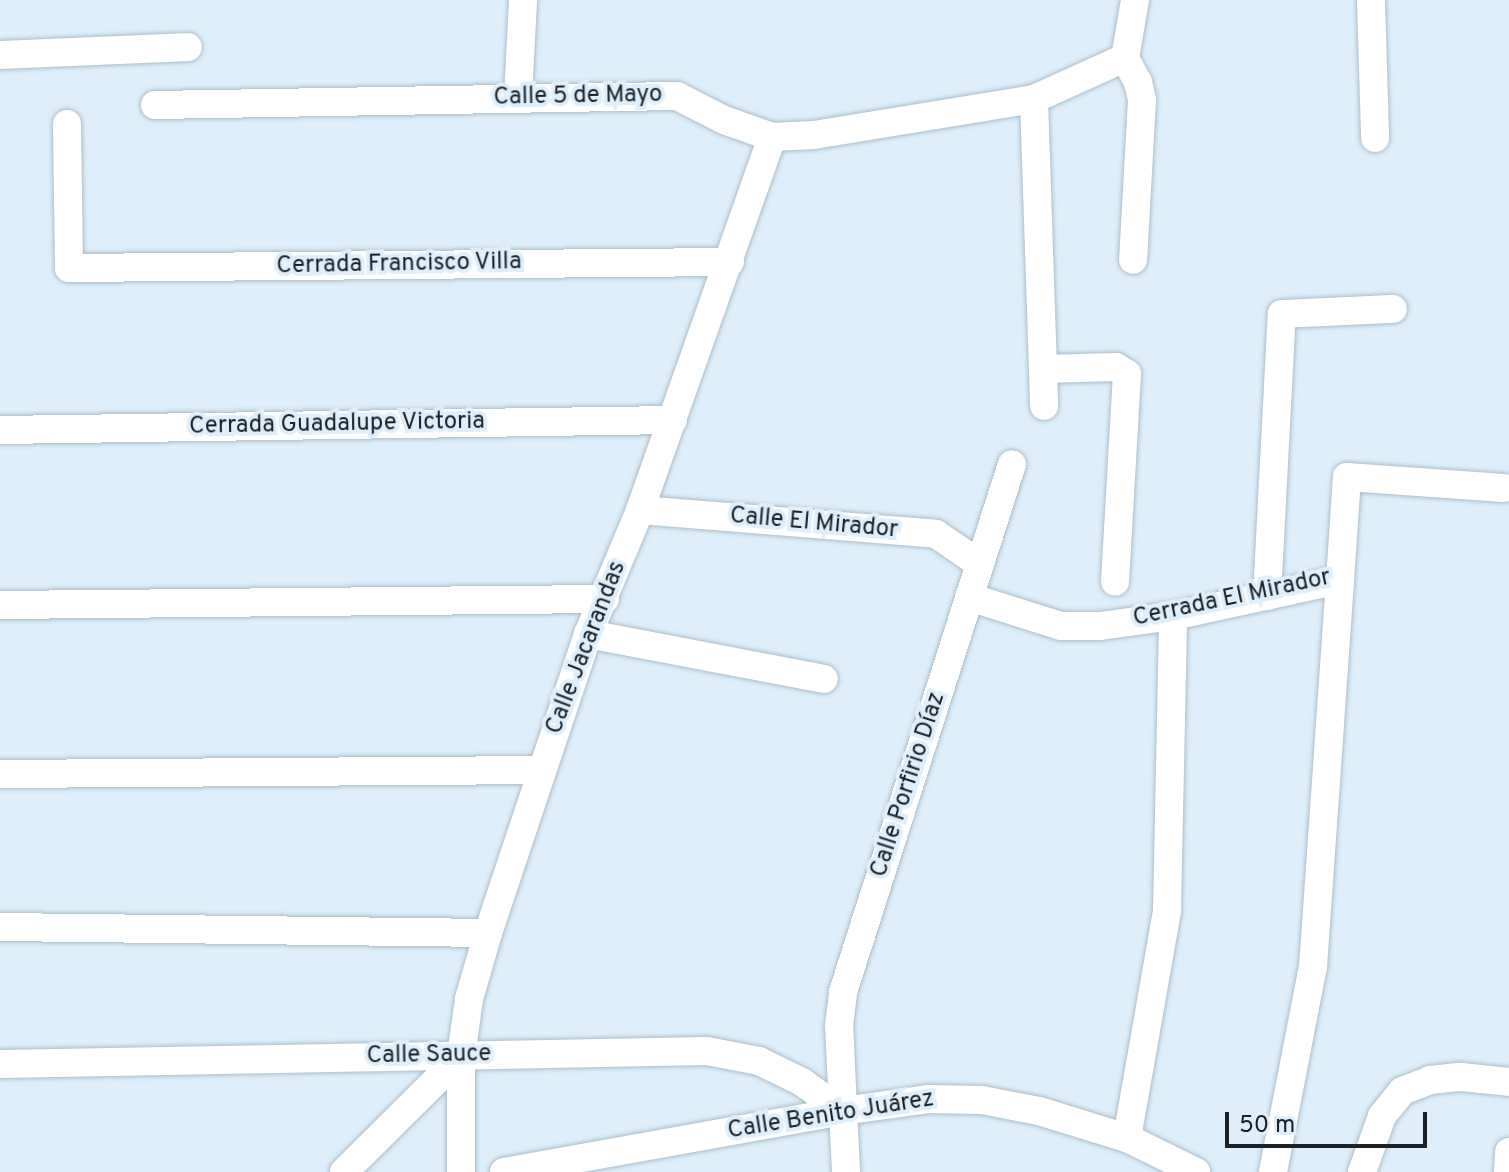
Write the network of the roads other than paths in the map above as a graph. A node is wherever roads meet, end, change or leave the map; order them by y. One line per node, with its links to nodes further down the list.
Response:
1 (523, 0): 7 (street)
2 (1135, 0): 6 (street)
3 (1371, 0): 12 (street)
4 (188, 47): 5 (street)
5 (0, 55)
6 (1125, 58): 8 (street, Calle 5 de Mayo); 13 (street)
7 (518, 97): 9 (street, Calle 5 de Mayo); 11 (street, Calle 5 de Mayo)
8 (1034, 99): 11 (street, Calle 5 de Mayo); 16 (street)
9 (155, 105)
10 (67, 124): 14 (street, Cerrada Francisco Villa)
11 (772, 137): 14 (street, Calle Jacarandas)
12 (1375, 138)
13 (1133, 260)
14 (730, 262): 18 (street, Calle Jacarandas)
15 (1393, 309): 26 (street)
16 (1043, 369): 17 (street); 25 (street)
17 (1044, 406)
18 (673, 420): 19 (street, Cerrada Guadalupe Victoria); 22 (street, Calle Jacarandas)
19 (0, 430)
20 (1012, 464): 23 (street, Calle Porfirio Díaz)
21 (1504, 488): 24 (street, Cerrada El Mirador)
22 (640, 510): 23 (street, Calle El Mirador); 28 (street, Calle Jacarandas)
23 (980, 564): 27 (street, Calle Porfirio Díaz)
24 (1340, 580): 26 (street, Cerrada El Mirador); 48 (street)
25 (1115, 582)
26 (1267, 596): 30 (street, Cerrada El Mirador)
27 (969, 597): 30 (street, Cerrada El Mirador); 40 (street, Calle Porfirio Díaz)
28 (605, 599): 29 (street); 31 (street, Calle Jacarandas)
29 (0, 605)
30 (1173, 616): 41 (street)
31 (588, 634): 32 (street); 33 (street, Calle Jacarandas)
32 (824, 679)
33 (542, 770): 34 (street); 36 (street, Calle Jacarandas)
34 (0, 774)
35 (0, 927): 36 (street)
36 (488, 933): 37 (street, Calle Jacarandas)
37 (461, 1056): 38 (street, Calle Sauce); 40 (street, Calle Sauce); 44 (street); 45 (street, Calle Jacarandas)
38 (0, 1064)
39 (1509, 1082): 49 (street)
40 (842, 1111): 41 (street, Calle Benito Juárez); 46 (street, Calle Benito Juárez); 47 (street, Calle Porfirio Díaz)
41 (1127, 1138): 43 (street, Calle Benito Juárez)
42 (1509, 1152): 50 (street)
43 (1189, 1171)
44 (344, 1172)
45 (461, 1172)
46 (504, 1172)
47 (846, 1172)
48 (1273, 1172)
49 (1362, 1172)
50 (1508, 1172)

